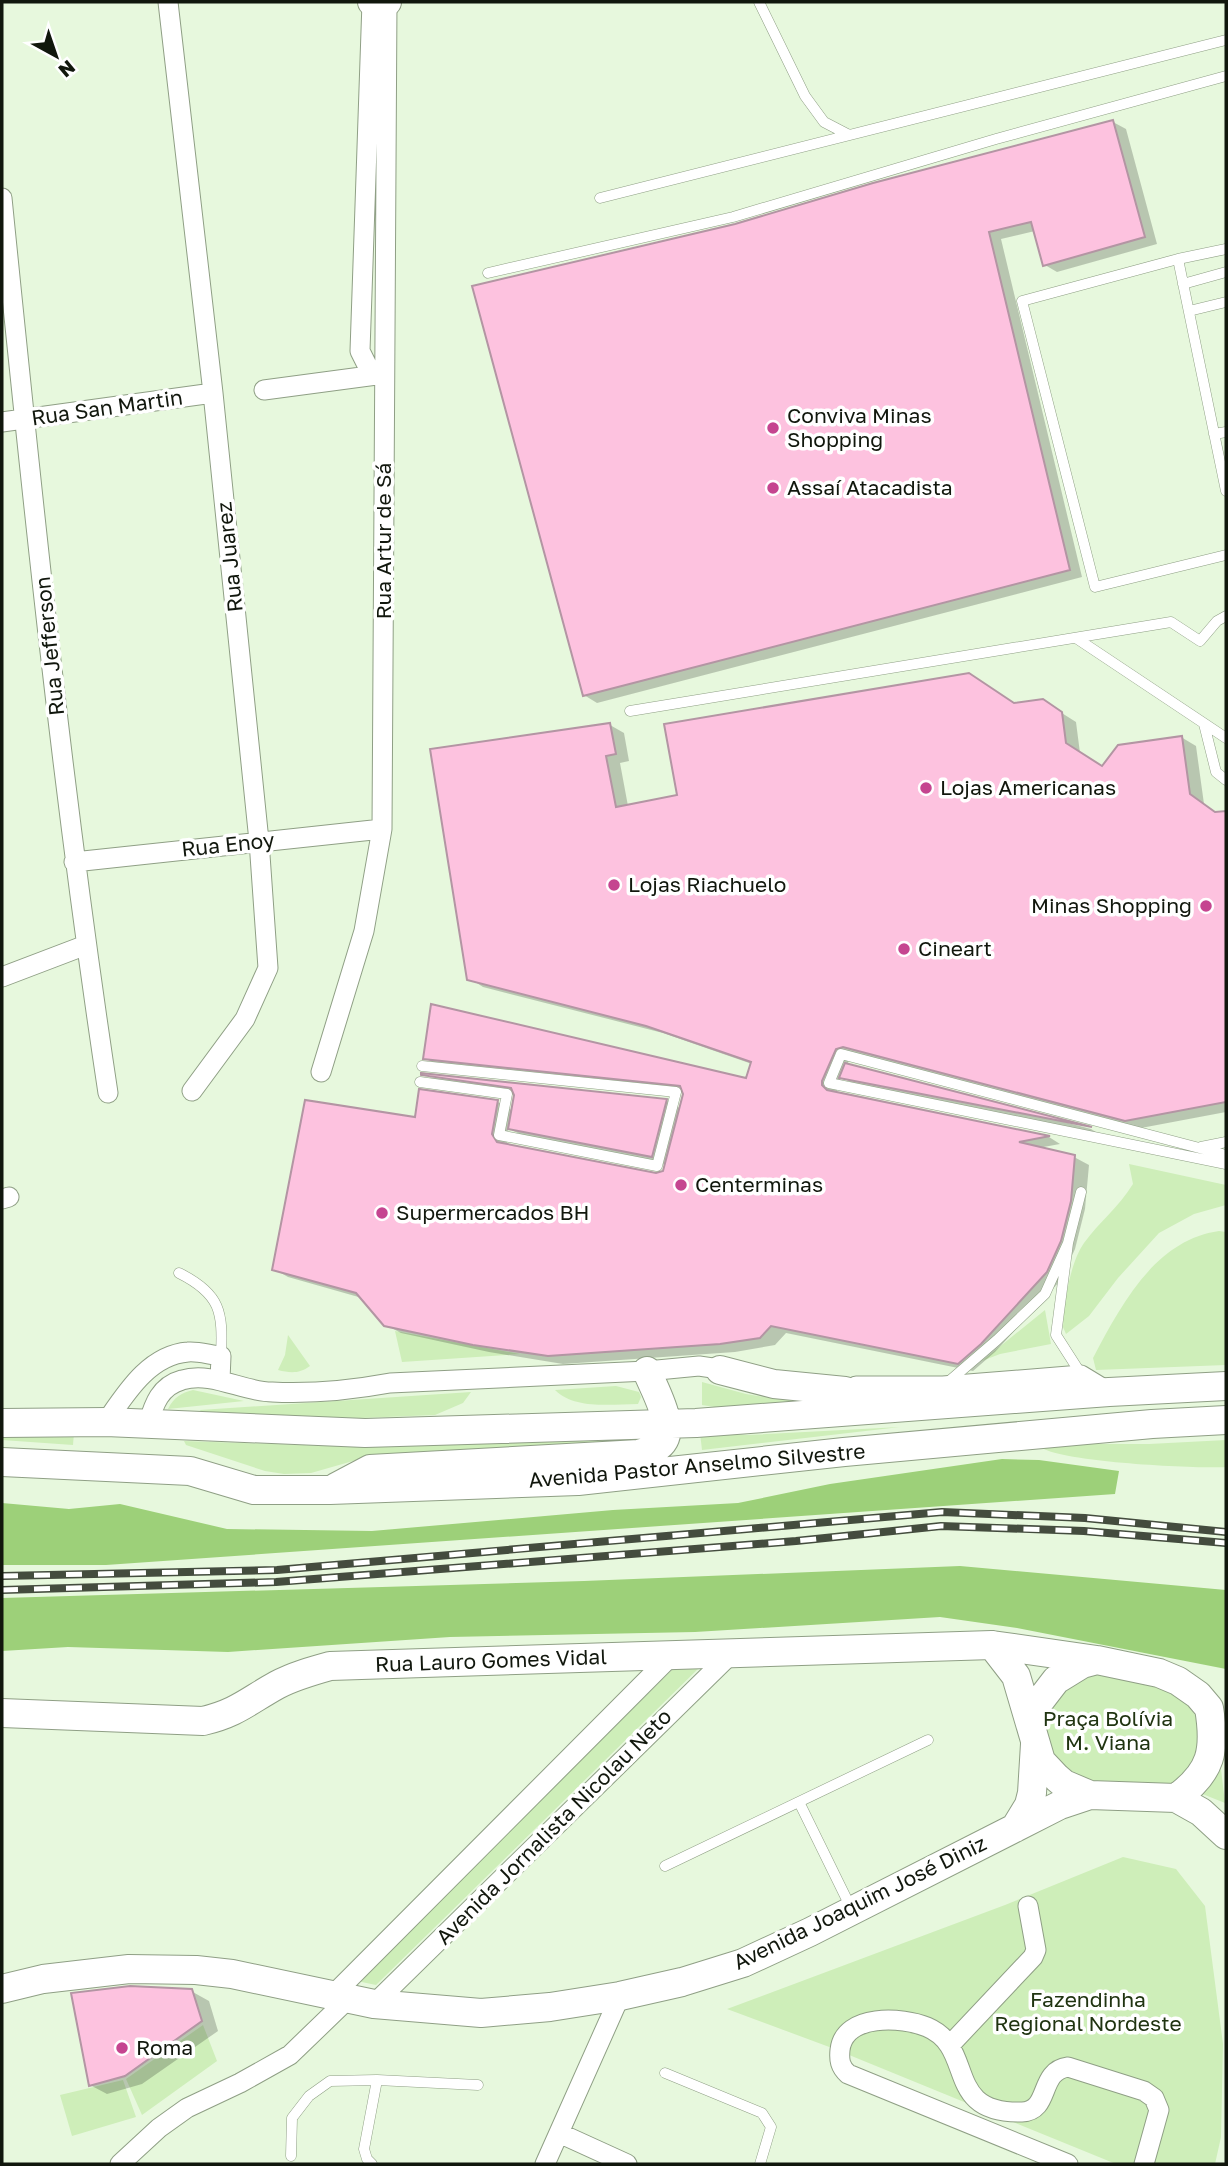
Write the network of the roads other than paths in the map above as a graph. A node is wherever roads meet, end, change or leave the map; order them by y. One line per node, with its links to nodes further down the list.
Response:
1 (168, 2): 19 (street, Rua Juarez)
2 (372, 2): 3 (main road); 17 (street)
3 (387, 2): 17 (street, Rua Artur de Sá)
4 (759, 2): 7 (lane)
5 (1226, 40): 7 (lane)
6 (1226, 75): 13 (lane)
7 (849, 135): 9 (lane)
8 (2, 198): 20 (street, Rua Jefferson)
9 (600, 198)
10 (1226, 249): 11 (lane)
11 (1178, 259): 14 (lane); 25 (lane)
12 (1226, 272): 14 (lane)
13 (488, 273)
14 (1183, 284): 16 (lane)
15 (1226, 302): 16 (lane)
16 (1189, 310): 23 (lane)
17 (382, 374): 18 (street); 32 (street, Rua Artur de Sá)
18 (264, 390)
19 (213, 393): 20 (street, Rua San Martin); 33 (street, Rua Juarez)
20 (24, 419): 21 (street, Rua San Martin); 34 (street, Rua Jefferson)
21 (2, 422)
22 (1226, 432): 23 (lane)
23 (1214, 435): 24 (lane)
24 (1226, 491)
25 (1226, 555)
26 (1223, 621): 27 (lane)
27 (1076, 638): 28 (lane); 29 (lane)
28 (630, 712)
29 (1205, 724): 30 (lane); 31 (lane)
30 (1226, 738)
31 (1226, 780)
32 (382, 829): 33 (street, Rua Enoy); 38 (street, Rua Artur de Sá)
33 (259, 841): 34 (street, Rua Enoy); 40 (street, Rua Juarez)
34 (74, 862): 35 (street, Rua Jefferson)
35 (86, 945): 36 (street); 41 (street, Rua Jefferson)
36 (2, 977)
37 (422, 1066): 39 (lane)
38 (321, 1072)
39 (420, 1082)
40 (192, 1091)
41 (108, 1093)
42 (1226, 1142): 43 (lane)
43 (1197, 1147): 44 (lane); 45 (lane)
44 (1226, 1154)
45 (1226, 1164)
46 (1081, 1192): 47 (lane)
47 (1068, 1243): 52 (lane); 54 (lane)
48 (179, 1273): 49 (lane)
49 (221, 1356): 53 (street); 59 (street)
50 (720, 1370): 51 (street); 54 (street); 57 (main road)
51 (647, 1371): 53 (street); 60 (main road)
52 (1081, 1375): 54 (street); 56 (street)
53 (220, 1380): 62 (street)
54 (943, 1386)
55 (1226, 1386): 56 (main road, Avenida Pastor Anselmo Silvestre)
56 (1109, 1392): 57 (main road, Avenida Pastor Anselmo Silvestre)
57 (906, 1407): 60 (main road, Avenida Pastor Anselmo Silvestre)
58 (1226, 1420): 65 (main road, Avenida Pastor Anselmo Silvestre)
59 (106, 1422): 61 (main road, Avenida Pastor Anselmo Silvestre); 62 (main road, Avenida Pastor Anselmo Silvestre)
60 (668, 1422): 62 (main road, Avenida Pastor Anselmo Silvestre); 65 (main road)
61 (2, 1423)
62 (148, 1424): 64 (main road)
63 (2, 1462): 64 (main road, Avenida Pastor Anselmo Silvestre)
64 (190, 1471): 65 (main road, Avenida Pastor Anselmo Silvestre)
65 (330, 1490)
66 (992, 1645): 67 (main road, Rua Lauro Gomes Vidal); 69 (main road, Rua Lauro Gomes Vidal); 72 (main road)
67 (734, 1652): 68 (main road, Rua Lauro Gomes Vidal); 85 (street, Avenida Jornalista Nicolau Neto)
68 (673, 1654): 71 (main road, Rua Lauro Gomes Vidal); 85 (street, Avenida Jornalista Nicolau Neto)
69 (1097, 1660): 70 (main road); 72 (main road)
70 (1209, 1708): 74 (main road); 76 (main road)
71 (2, 1713)
72 (1033, 1734): 75 (main road); 78 (main road)
73 (928, 1740): 77 (lane)
74 (1226, 1746)
75 (1090, 1795): 76 (main road); 78 (main road, Avenida Joaquim José Diniz)
76 (1176, 1798): 79 (main road)
77 (799, 1802): 80 (lane); 82 (lane)
78 (1015, 1828): 82 (main road, Avenida Joaquim José Diniz)
79 (1226, 1835)
80 (665, 1866)
81 (1028, 1906): 86 (street)
82 (852, 1911): 84 (main road, Avenida Joaquim José Diniz)
83 (2, 1989): 85 (main road, Avenida Joaquim José Diniz)
84 (620, 1996): 85 (main road, Avenida Joaquim José Diniz); 90 (street)
85 (352, 1999): 92 (street)
86 (950, 2045): 97 (street); 98 (street)
87 (665, 2073): 96 (lane)
88 (377, 2080): 89 (lane); 91 (lane); 93 (lane)
89 (478, 2085)
90 (559, 2133): 94 (street); 95 (street)
91 (291, 2156)
92 (120, 2164)
93 (372, 2164)
94 (545, 2164)
95 (627, 2164)
96 (760, 2164)
97 (1068, 2164)
98 (1144, 2164)

